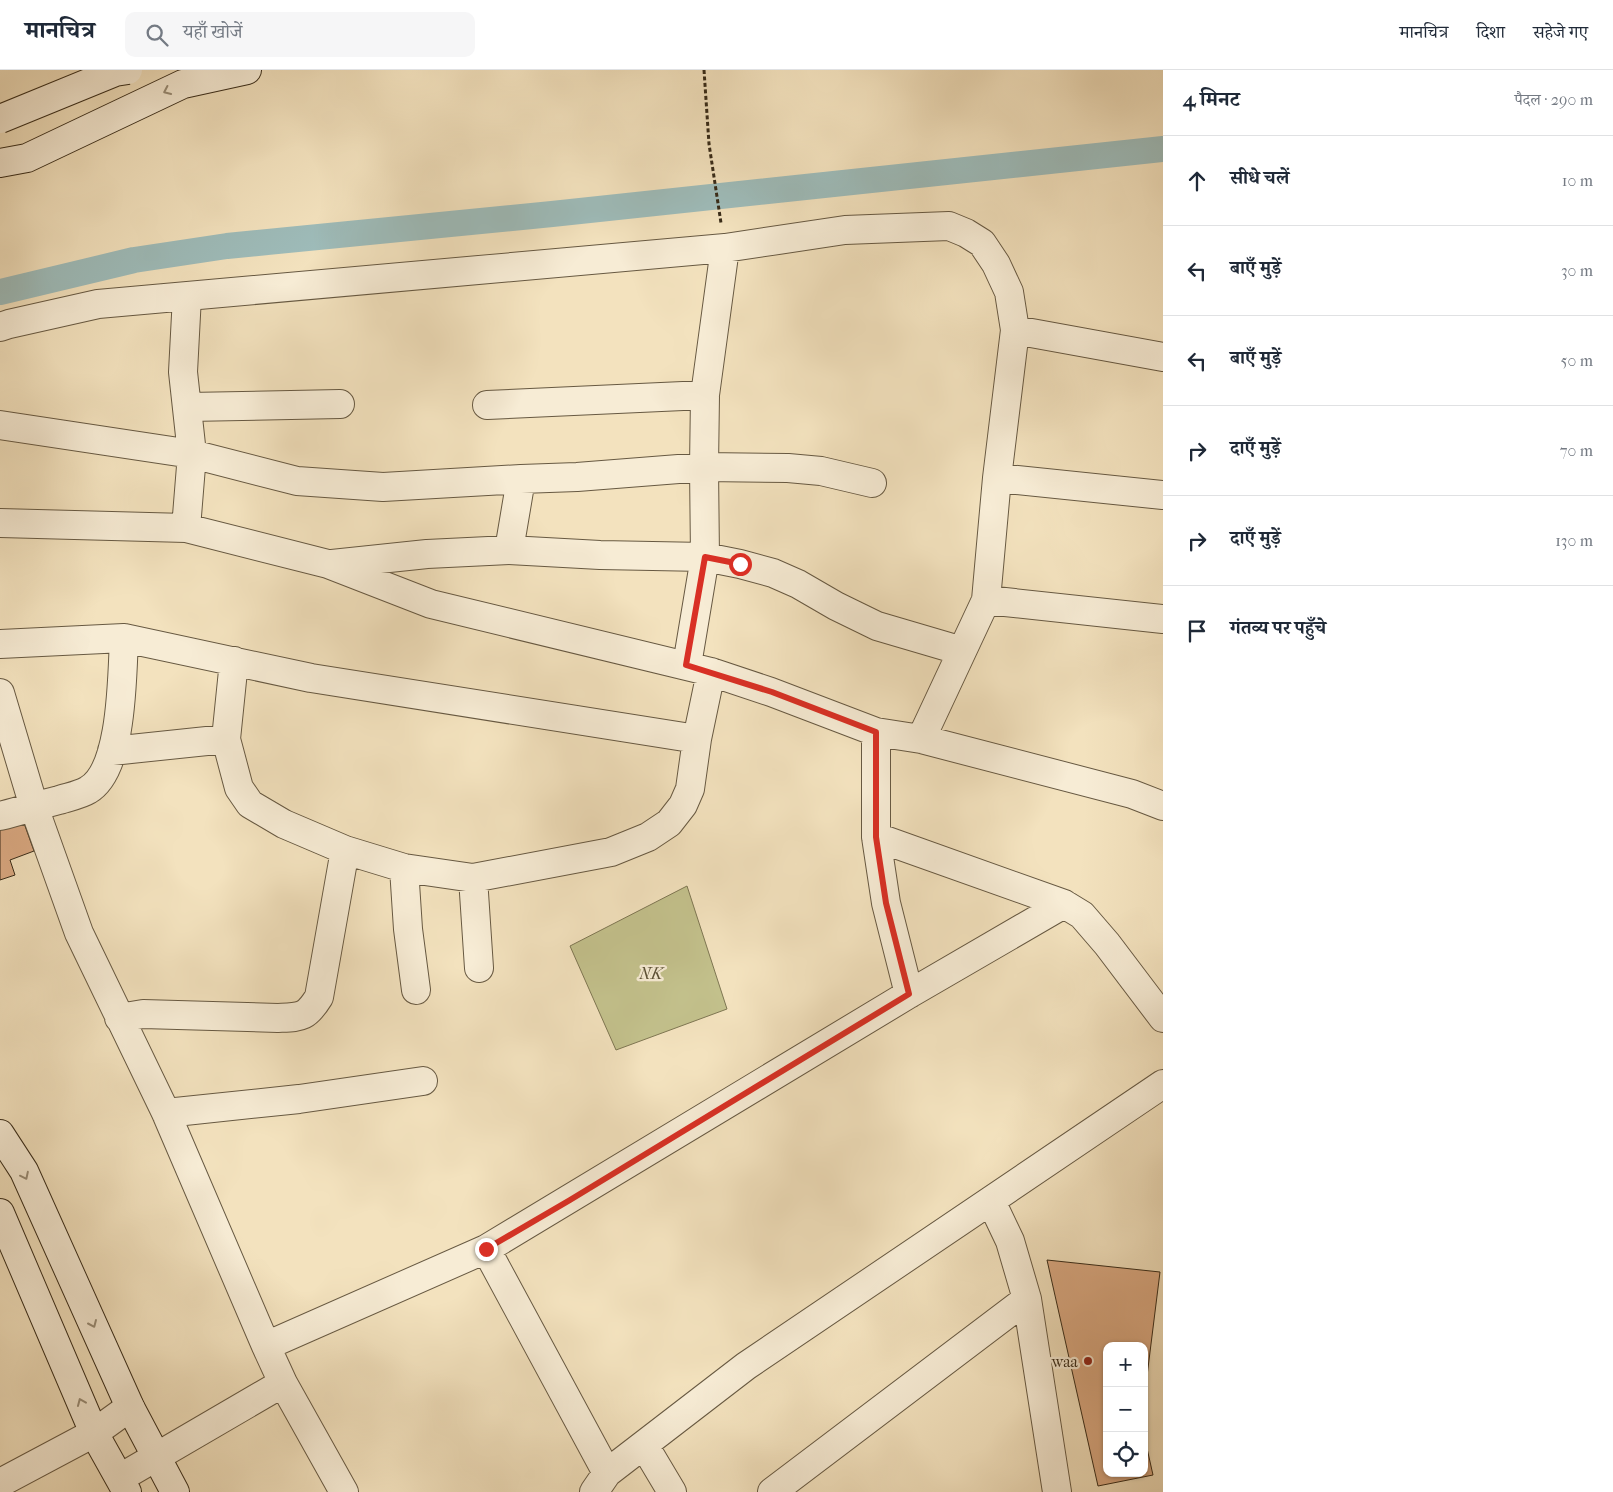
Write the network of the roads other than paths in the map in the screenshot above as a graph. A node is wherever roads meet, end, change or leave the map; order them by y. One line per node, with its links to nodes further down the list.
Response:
1 (88, 70): 5 (street)
2 (128, 70): 4 (street, bridge)
3 (247, 70): 6 (street, one-way to 6)
4 (0, 120)
5 (0, 129)
6 (0, 163)
7 (724, 238): 8 (street); 10 (street); 12 (street)
8 (187, 296): 9 (street); 15 (street)
9 (0, 327)
10 (1015, 330): 11 (street); 19 (street)
11 (1163, 357)
12 (705, 394): 14 (street); 18 (street)
13 (340, 404): 15 (street)
14 (487, 405)
15 (188, 406): 17 (street)
16 (0, 425): 17 (street)
17 (192, 454): 20 (street); 24 (street)
18 (704, 467): 20 (street); 21 (street); 26 (street)
19 (997, 478): 22 (street); 28 (street)
20 (521, 479): 25 (street)
21 (872, 483)
22 (1163, 495)
23 (0, 523): 24 (street)
24 (186, 528): 27 (street)
25 (509, 550): 26 (street); 27 (street)
26 (705, 557): 32 (street); 34 (street)
27 (328, 564): 34 (street)
28 (986, 600): 29 (street); 32 (street)
29 (1163, 619)
30 (124, 638): 31 (street); 33 (street); 40 (street)
31 (0, 644)
32 (962, 651): 39 (street)
33 (234, 661): 37 (street); 38 (street)
34 (699, 669): 36 (street); 38 (street)
35 (0, 693): 42 (street)
36 (876, 732): 39 (street); 44 (street)
37 (226, 739): 40 (street); 45 (street)
38 (697, 739): 47 (street)
39 (921, 739): 41 (street)
40 (112, 751): 42 (street)
41 (1163, 806)
42 (34, 807): 43 (street); 52 (street)
43 (0, 816)
44 (876, 837): 48 (street); 51 (street)
45 (345, 850): 46 (street); 52 (street)
46 (404, 868): 47 (street); 50 (street)
47 (474, 878): 49 (street)
48 (1064, 904): 51 (street); 53 (street)
49 (478, 968)
50 (416, 990)
51 (909, 994): 60 (street)
52 (119, 1018): 56 (street)
53 (1163, 1018)
54 (423, 1081): 56 (street)
55 (1163, 1084): 58 (street)
56 (166, 1113): 62 (street)
57 (0, 1134): 64 (street, one-way to 64)
58 (991, 1201): 61 (street); 66 (street)
59 (0, 1213): 65 (street, one-way to 59)
60 (486, 1249): 62 (street); 69 (street)
61 (1027, 1299): 74 (street); 75 (street)
62 (266, 1346): 63 (street)
63 (283, 1383): 67 (street); 72 (street)
64 (130, 1406): 65 (street); 67 (street)
65 (94, 1433): 68 (street); 70 (street)
66 (644, 1445): 69 (street); 73 (street)
67 (158, 1457): 70 (street); 71 (street)
68 (0, 1483)
69 (601, 1483)
70 (123, 1485)
71 (175, 1492)
72 (344, 1492)
73 (672, 1492)
74 (772, 1492)
75 (1057, 1492)

